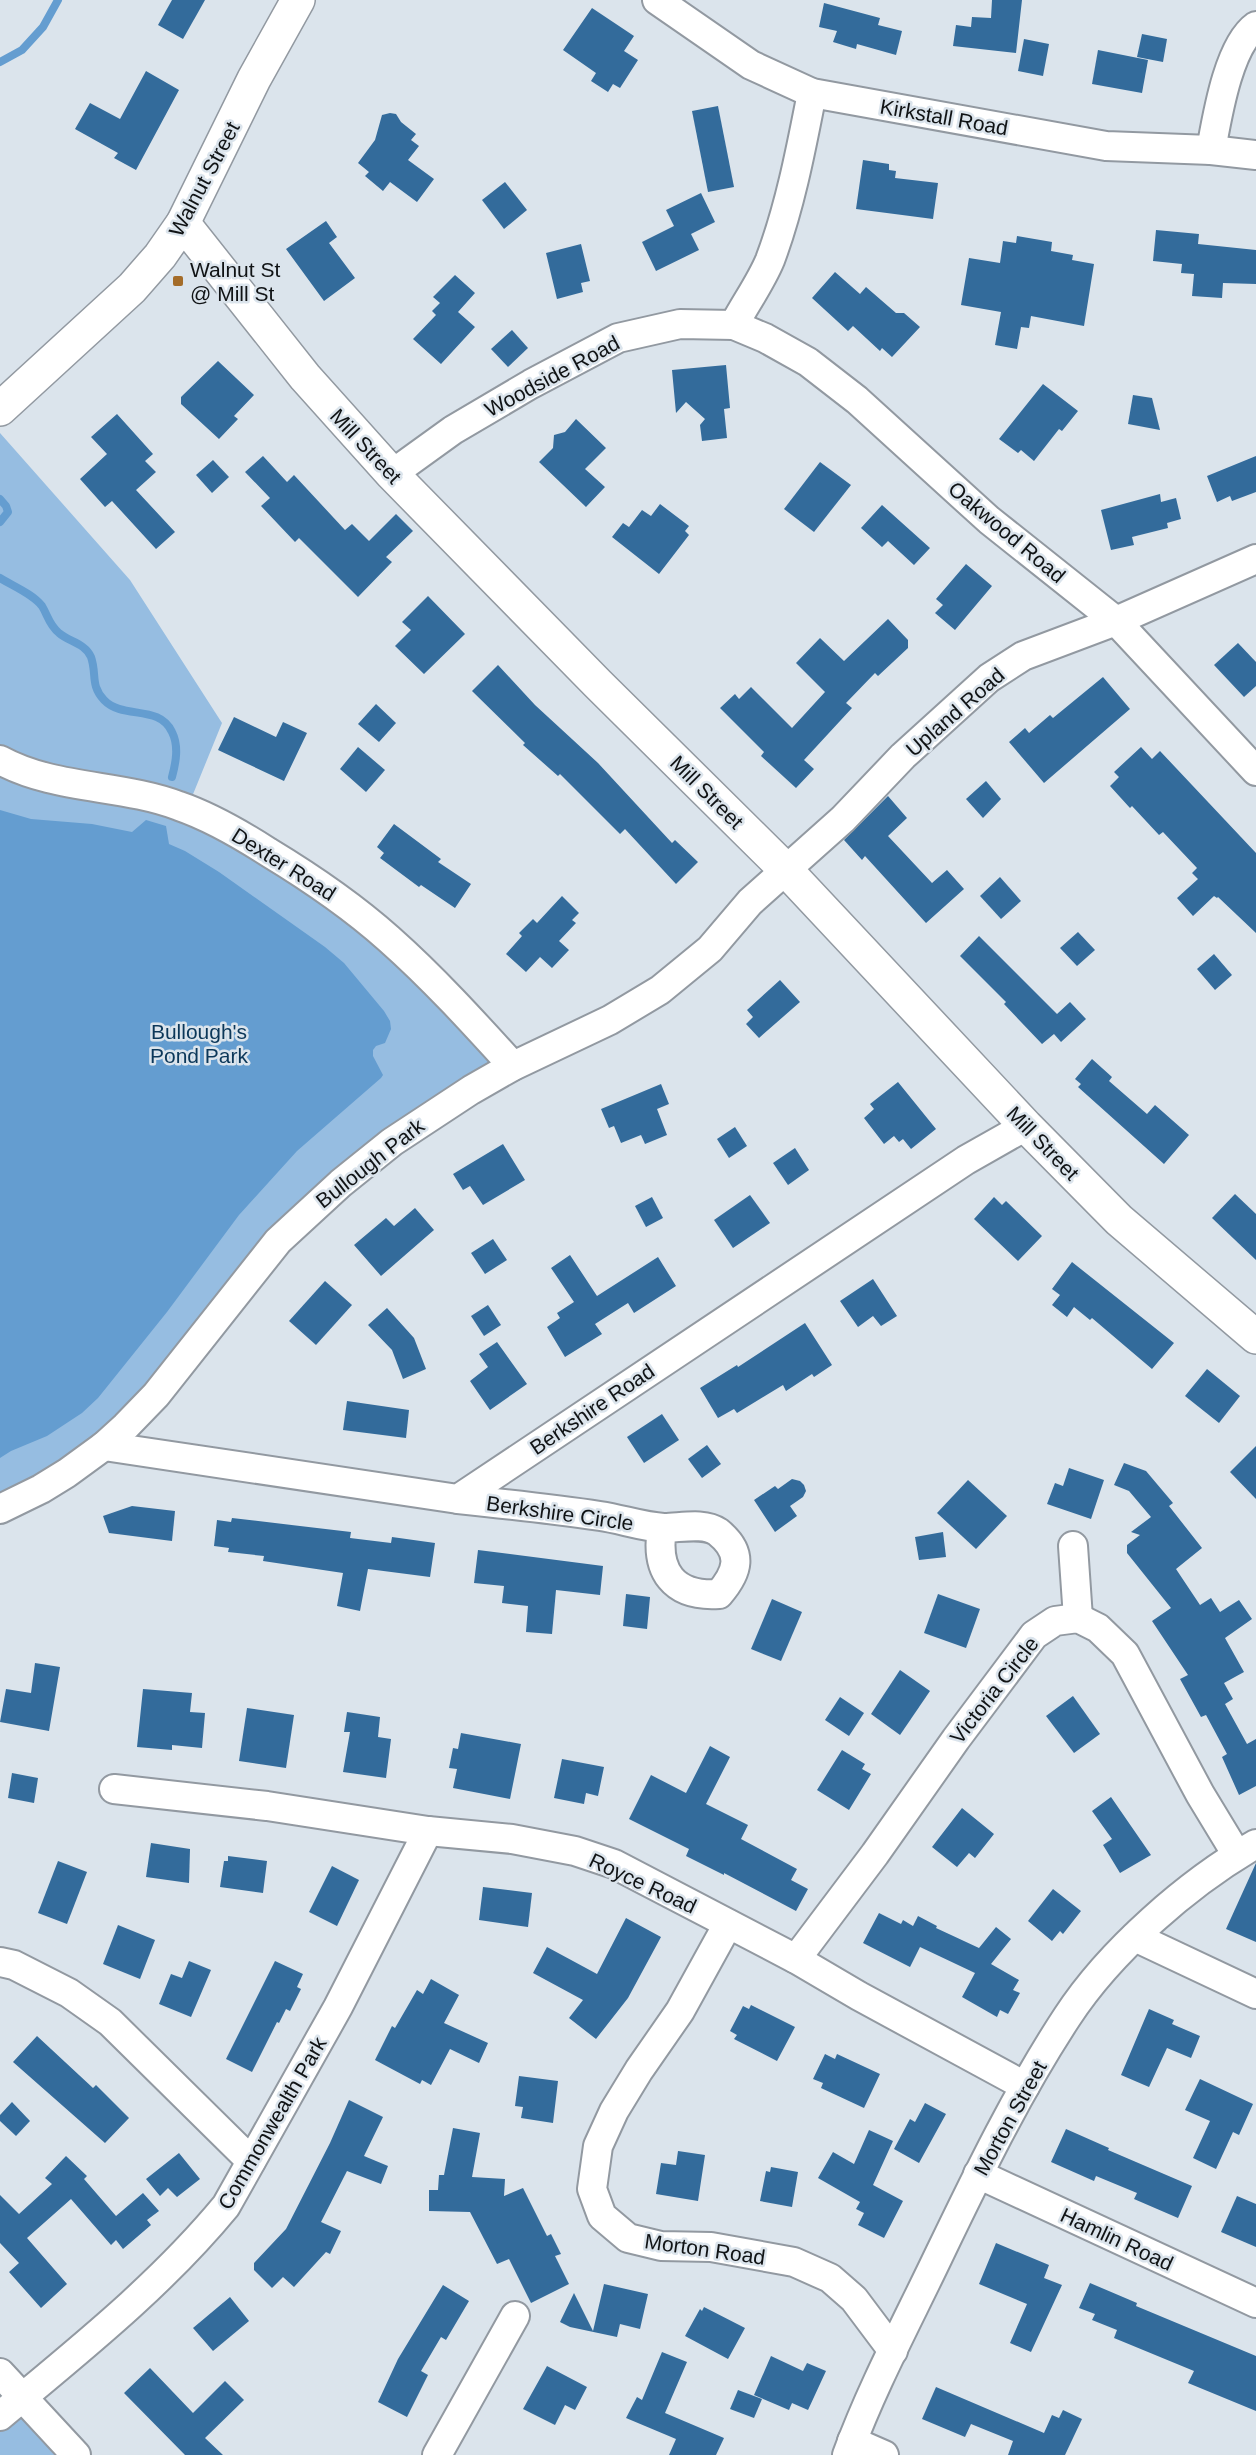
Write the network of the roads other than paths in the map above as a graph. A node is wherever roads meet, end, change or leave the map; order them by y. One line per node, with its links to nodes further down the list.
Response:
1 (298, 0): 7 (street, Walnut Street)
2 (657, 0): 4 (street, Kirkstall Road)
3 (1256, 26): 5 (street)
4 (812, 93): 5 (street, Kirkstall Road); 8 (street)
5 (1211, 150): 6 (street, Kirkstall Road)
6 (1256, 155)
7 (183, 224): 9 (street, Walnut Street); 10 (street, Mill Street)
8 (734, 325): 10 (street, Woodside Road); 12 (street, Oakwood Road)
9 (0, 409)
10 (392, 474): 15 (street, Mill Street)
11 (1256, 559): 12 (street, Upland Road)
12 (1116, 621): 14 (street, Oakwood Road); 15 (street, Upland Road)
13 (0, 760): 16 (street, Dexter Road)
14 (1256, 771)
15 (786, 870): 16 (street, Bullough Park); 17 (street, Mill Street)
16 (513, 1066): 19 (street, Bullough Park)
17 (1026, 1126): 18 (street, Mill Street); 20 (street, Berkshire Road)
18 (1256, 1337)
19 (104, 1446): 20 (street); 21 (street, Bullough Park)
20 (458, 1499): 22 (street, Berkshire Circle)
21 (0, 1509)
22 (662, 1528)
23 (1073, 1546): 24 (street)
24 (1078, 1618): 27 (street); 30 (street, Victoria Circle)
25 (114, 1788): 26 (street, Royce Road)
26 (428, 1831): 28 (street, Royce Road); 34 (street, Commonwealth Park)
27 (1246, 1849): 29 (street, Morton Street)
28 (728, 1924): 30 (street, Royce Road); 38 (street, Morton Road)
29 (1135, 1937): 32 (street); 33 (street, Morton Street)
30 (796, 1959): 33 (street, Royce Road)
31 (0, 1962): 34 (street)
32 (1256, 1994)
33 (1025, 2086): 35 (street, Morton Street)
34 (251, 2161): 40 (street, Commonwealth Park)
35 (978, 2174): 36 (street, Hamlin Road); 38 (street, Morton Street)
36 (1256, 2303)
37 (515, 2316): 44 (street)
38 (893, 2351): 42 (street, Morton Street)
39 (0, 2373): 40 (street)
40 (22, 2398): 41 (street, Commonwealth Park); 43 (street)
41 (0, 2416)
42 (850, 2448): 45 (street)
43 (76, 2455)
44 (437, 2455)
45 (884, 2455)

